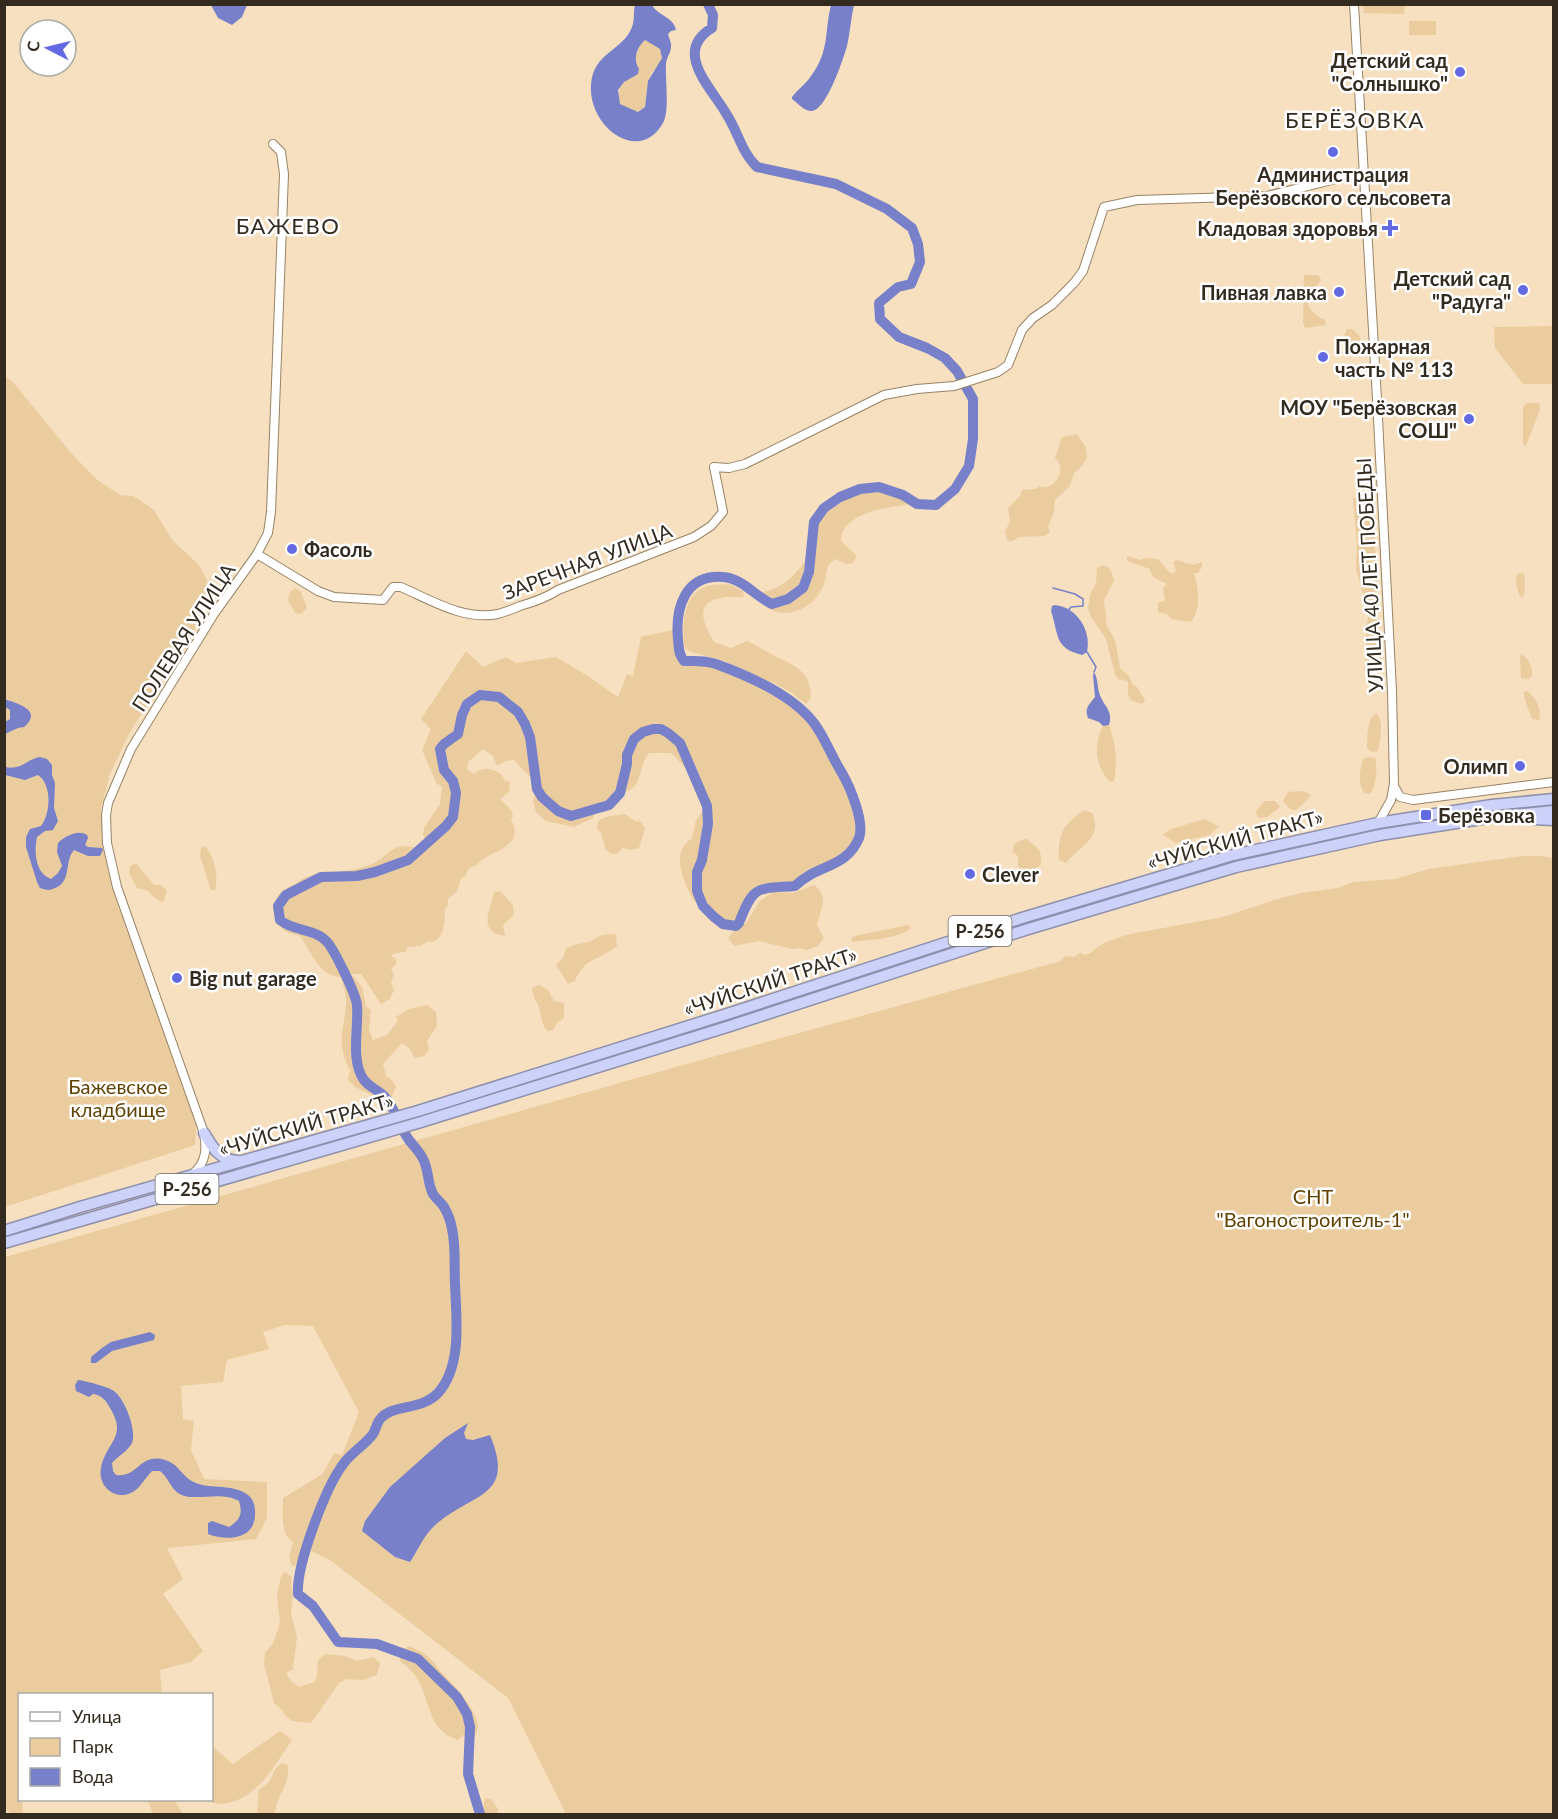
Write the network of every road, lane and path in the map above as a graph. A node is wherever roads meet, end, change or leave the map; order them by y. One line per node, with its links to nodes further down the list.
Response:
1 (1354, 4): 3 (street, УЛИЦА 40 ЛЕТ ПОБЕДЫ)
2 (273, 144): 4 (street, ПОЛЕВАЯ УЛИЦА)
3 (1364, 172): 4 (street, ЗАРЕЧНАЯ УЛИЦА); 6 (street, УЛИЦА 40 ЛЕТ ПОБЕДЫ)
4 (257, 554): 12 (street, ПОЛЕВАЯ УЛИЦА)
5 (1554, 782): 6 (street)
6 (1394, 784): 11 (street)
7 (1551, 799): 11 (highway, «ЧУЙСКИЙ ТРАКТ» / Р-256)
8 (1554, 811): 9 (highway, «ЧУЙСКИЙ ТРАКТ» / Р-256)
9 (1494, 817): 10 (highway); 16 (highway, «ЧУЙСКИЙ ТРАКТ» / Р-256)
10 (1554, 820)
11 (1378, 823): 13 (highway, «ЧУЙСКИЙ ТРАКТ» / Р-256)
12 (204, 1134): 13 (highway); 14 (street)
13 (244, 1161): 14 (highway, «ЧУЙСКИЙ ТРАКТ» / Р-256)
14 (190, 1176): 15 (highway, «ЧУЙСКИЙ ТРАКТ» / Р-256)
15 (4, 1231)
16 (4, 1243)

